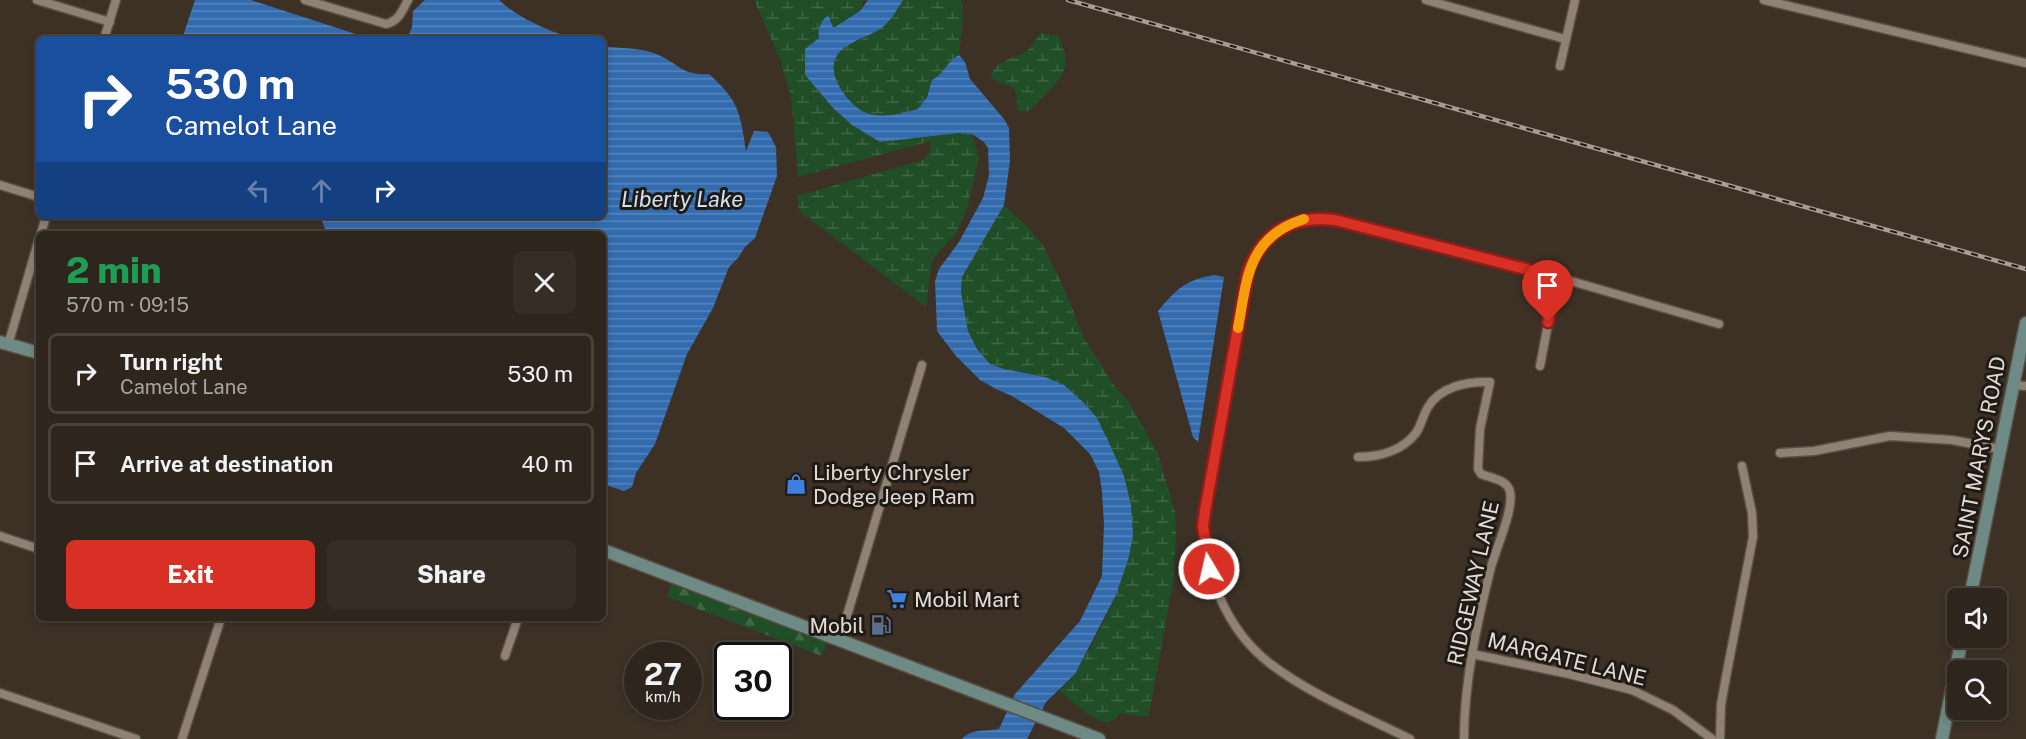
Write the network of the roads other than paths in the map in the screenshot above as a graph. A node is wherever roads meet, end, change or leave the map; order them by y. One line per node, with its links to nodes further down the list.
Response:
1 (38, 0): 8 (street)
2 (116, 0): 8 (street)
3 (305, 0): 4 (street)
4 (408, 0)
5 (1426, 0): 10 (street)
6 (1575, 0): 10 (street)
7 (1764, 0): 11 (street)
8 (110, 22): 9 (street)
9 (105, 36)
10 (1565, 39): 12 (street)
11 (2026, 63)
12 (1560, 66)
13 (0, 185): 14 (street)
14 (36, 196)
15 (36, 248): 19 (street)
16 (1557, 277): 18 (street); 22 (street); 42 (street)
17 (2026, 323): 23 (main road, SAINT MARYS ROAD)
18 (1719, 324)
19 (4, 343): 20 (main road)
20 (36, 352)
21 (922, 365): 34 (street)
22 (1539, 366)
23 (2020, 385): 24 (main road, SAINT MARYS ROAD)
24 (2000, 449): 25 (street); 31 (main road, SAINT MARYS ROAD)
25 (1780, 453)
26 (1358, 457): 36 (street, RIDGEWAY LANE)
27 (1742, 466): 45 (street)
28 (0, 536): 29 (street)
29 (36, 548)
30 (606, 551): 34 (main road)
31 (1972, 588)
32 (220, 621): 40 (street)
33 (517, 621): 37 (street)
34 (840, 639): 41 (main road)
35 (1960, 648): 46 (main road)
36 (1472, 654): 43 (street, RIDGEWAY LANE); 44 (street, MARGATE LANE)
37 (505, 656)
38 (0, 693): 39 (street)
39 (136, 739)
40 (182, 739)
41 (1099, 739)
42 (1410, 739)
43 (1464, 739)
44 (1712, 739)
45 (1720, 739)
46 (1942, 739)

